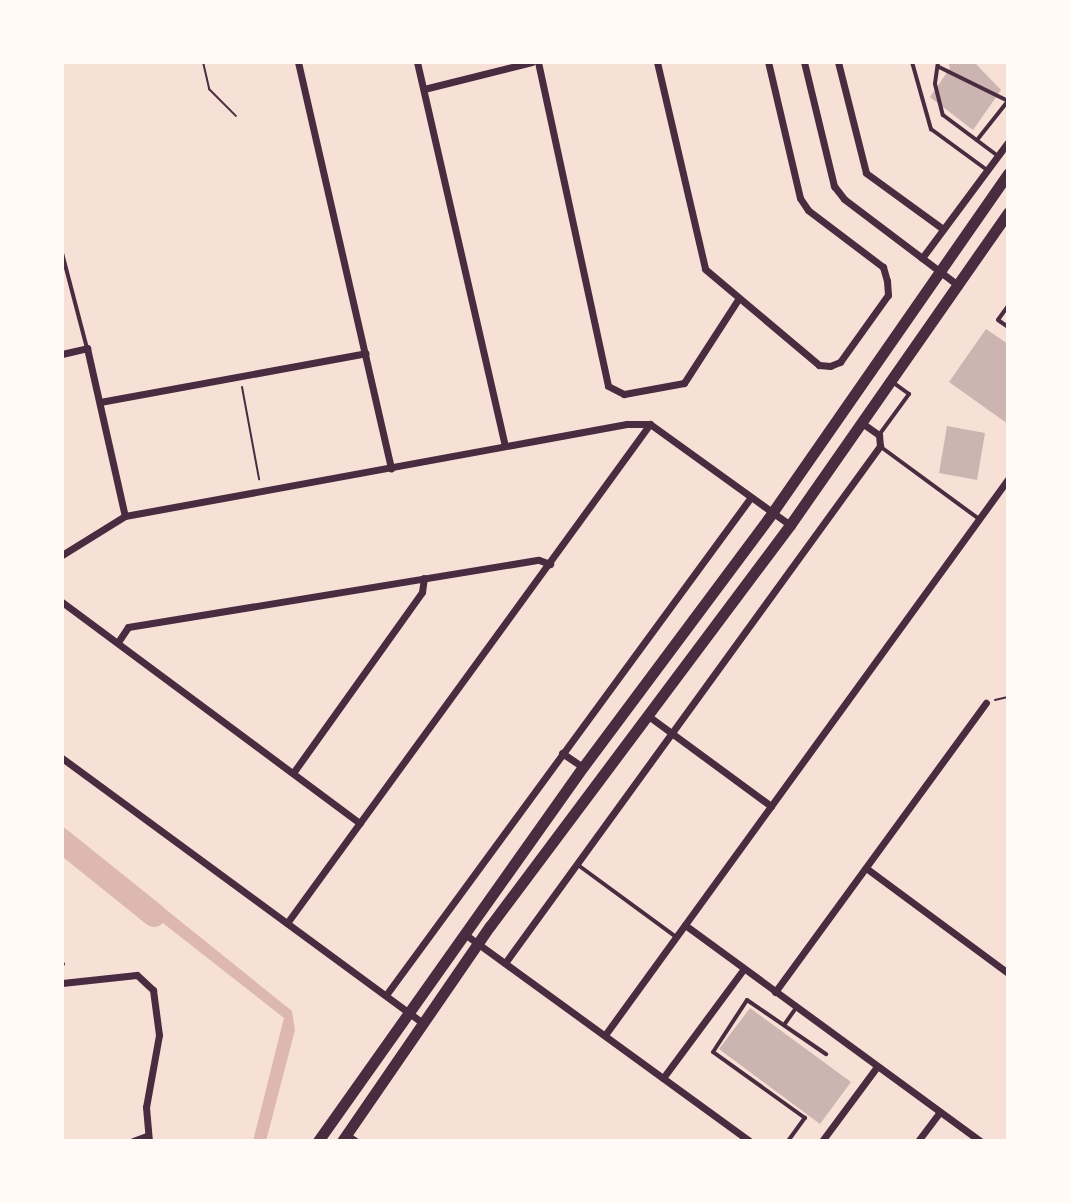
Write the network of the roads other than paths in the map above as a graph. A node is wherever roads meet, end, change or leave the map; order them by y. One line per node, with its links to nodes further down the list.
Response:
1 (298, 62): 28 (street)
2 (417, 62): 11 (street)
3 (532, 62): 11 (street)
4 (538, 62): 24 (street)
5 (657, 62): 24 (street)
6 (768, 62): 24 (street)
7 (804, 62): 21 (street)
8 (838, 62): 19 (street)
9 (912, 62): 16 (lane)
10 (939, 65): 12 (lane); 13 (lane)
11 (424, 89): 35 (street)
12 (1008, 101): 13 (lane)
13 (977, 140): 15 (lane)
14 (1008, 142): 15 (street)
15 (998, 156): 16 (street)
16 (987, 170): 19 (street)
17 (1008, 173): 22 (main road)
18 (1008, 212): 23 (main road)
19 (943, 229): 21 (street)
20 (62, 253): 27 (lane)
21 (922, 258): 22 (street)
22 (942, 273): 23 (street); 40 (main road)
23 (959, 286): 30 (main road)
24 (737, 301)
25 (1008, 306): 26 (lane)
26 (1008, 327)
27 (87, 348): 29 (street); 31 (street)
28 (366, 353): 31 (street); 37 (street)
29 (62, 354)
30 (892, 382): 32 (main road); 34 (lane)
31 (100, 402): 41 (street)
32 (862, 423): 34 (street); 43 (main road)
33 (650, 424): 35 (street); 39 (street); 45 (street)
34 (879, 435): 36 (street)
35 (505, 445): 37 (street)
36 (880, 446): 42 (lane); 51 (street)
37 (391, 468): 41 (street)
38 (1008, 479): 42 (street)
39 (751, 497): 40 (street); 52 (street)
40 (772, 513): 43 (street); 54 (main road)
41 (125, 516): 44 (street)
42 (979, 519): 56 (street)
43 (790, 525): 50 (main road)
44 (62, 555)
45 (550, 564): 46 (street); 57 (street)
46 (424, 578): 48 (street); 55 (street)
47 (62, 602): 48 (street)
48 (118, 642): 55 (street)
49 (986, 703): 59 (street)
50 (647, 715): 51 (street); 64 (main road)
51 (672, 733): 56 (street); 58 (street)
52 (562, 753): 54 (street); 70 (street)
53 (62, 758): 60 (street)
54 (583, 767): 62 (main road)
55 (293, 773): 57 (street)
56 (771, 806): 61 (street)
57 (360, 823): 60 (street)
58 (577, 864): 63 (lane); 65 (street)
59 (866, 868): 67 (street); 69 (street)
60 (287, 923): 70 (street)
61 (685, 925): 63 (street); 66 (street)
62 (466, 935): 64 (street); 72 (main road)
63 (676, 937): 75 (street)
64 (479, 944): 65 (street); 73 (main road)
65 (505, 963): 75 (street)
66 (743, 970): 69 (street); 78 (street)
67 (1008, 973)
68 (62, 983): 81 (street)
69 (775, 992): 71 (street)
70 (386, 995): 72 (street)
71 (796, 1008): 74 (lane); 77 (street)
72 (409, 1013): 73 (street); 83 (main road)
73 (424, 1024): 80 (main road)
74 (784, 1025): 76 (lane); 86 (lane)
75 (605, 1035): 78 (street)
76 (826, 1054)
77 (876, 1068): 79 (street); 87 (street)
78 (663, 1078): 85 (street)
79 (940, 1112): 88 (street); 89 (street)
80 (344, 1137): 84 (lane)
81 (148, 1138): 82 (street)
82 (133, 1141)
83 (318, 1141)
84 (358, 1141)
85 (750, 1141)
86 (788, 1141)
87 (822, 1141)
88 (918, 1141)
89 (980, 1141)

